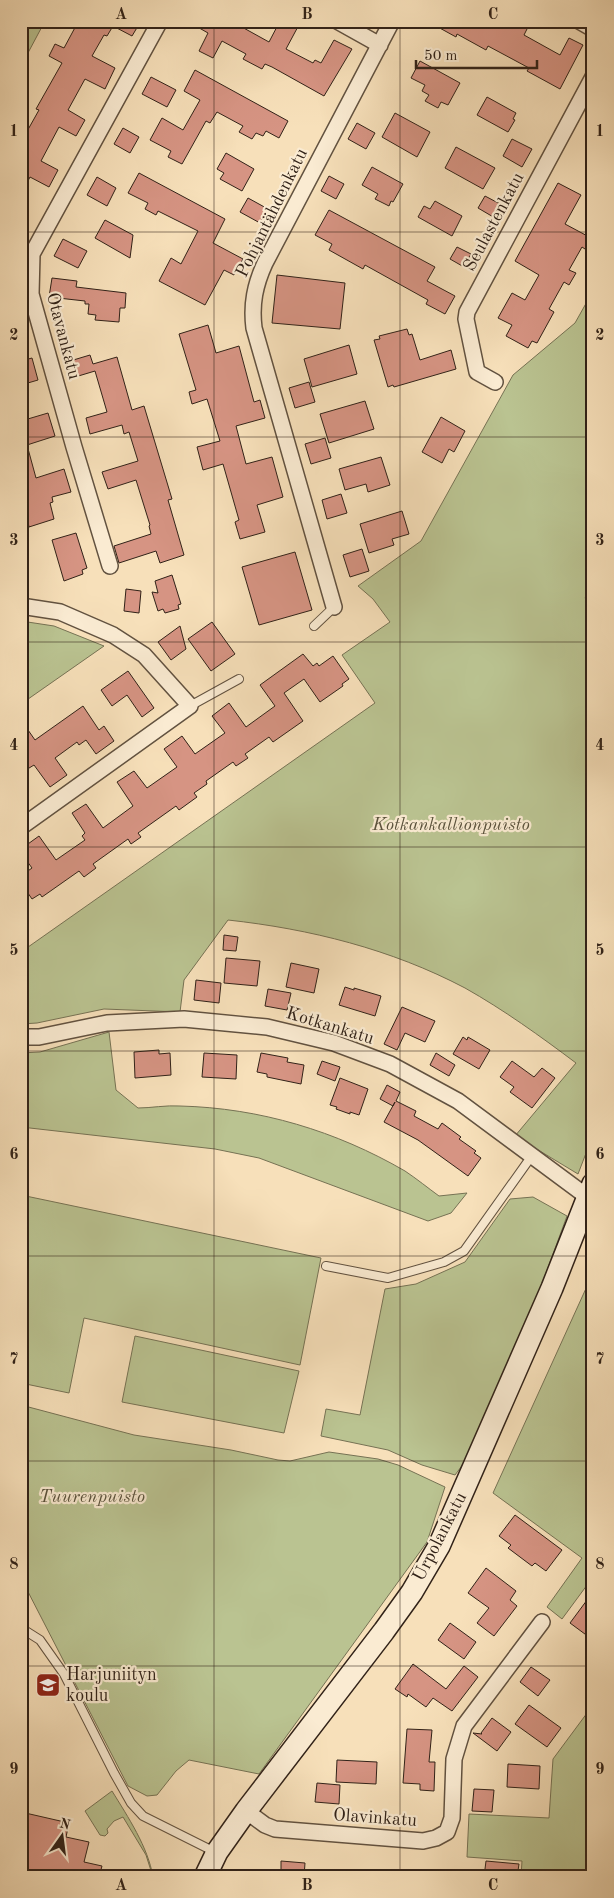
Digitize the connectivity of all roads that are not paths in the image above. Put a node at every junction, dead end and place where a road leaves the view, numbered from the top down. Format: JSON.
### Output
{"nodes":[{"id":1,"x":160,"y":21,"type":"edge"},
{"id":2,"x":337,"y":21,"type":"edge"},
{"id":3,"x":392,"y":21,"type":"edge"},
{"id":4,"x":579,"y":21,"type":"edge"},
{"id":5,"x":593,"y":29,"type":"edge"},
{"id":6,"x":380,"y":45,"type":"junction"},
{"id":7,"x":593,"y":77,"type":"edge"},
{"id":8,"x":495,"y":382,"type":"dead end"},
{"id":9,"x":110,"y":566,"type":"dead end"},
{"id":10,"x":21,"y":606,"type":"edge"},
{"id":11,"x":334,"y":608,"type":"joint"},
{"id":12,"x":314,"y":626,"type":"dead end"},
{"id":13,"x":239,"y":679,"type":"dead end"},
{"id":14,"x":190,"y":706,"type":"junction"},
{"id":15,"x":21,"y":828,"type":"edge"},
{"id":16,"x":21,"y":1037,"type":"edge"},
{"id":17,"x":532,"y":1157,"type":"junction"},
{"id":18,"x":591,"y":1194,"type":"edge"},
{"id":19,"x":326,"y":1266,"type":"dead end"},
{"id":20,"x":542,"y":1622,"type":"dead end"},
{"id":21,"x":21,"y":1628,"type":"edge"},
{"id":22,"x":246,"y":1811,"type":"junction"},
{"id":23,"x":217,"y":1852,"type":"junction"},
{"id":24,"x":205,"y":1877,"type":"edge"}],
"edges":[{"from":1,"to":9,"type":"street","name":"Otavankatu"},
{"from":2,"to":6,"type":"street"},
{"from":3,"to":6,"type":"street","name":"Pohjantähdenkatu"},
{"from":4,"to":5,"type":"street"},
{"from":6,"to":11,"type":"street","name":"Pohjantähdenkatu"},
{"from":7,"to":8,"type":"street","name":"Seulastenkatu"},
{"from":10,"to":14,"type":"street"},
{"from":11,"to":12,"type":"lane"},
{"from":13,"to":14,"type":"lane"},
{"from":14,"to":15,"type":"street"},
{"from":16,"to":17,"type":"street","name":"Kotkankatu"},
{"from":17,"to":18,"type":"street","name":"Kotkankatu"},
{"from":17,"to":19,"type":"lane"},
{"from":18,"to":22,"type":"main road","name":"Urpolankatu"},
{"from":20,"to":22,"type":"street","name":"Olavinkatu"},
{"from":21,"to":23,"type":"lane"},
{"from":22,"to":23,"type":"main road","name":"Urpolankatu"},
{"from":23,"to":24,"type":"main road","name":"Urpolankatu"}]}
